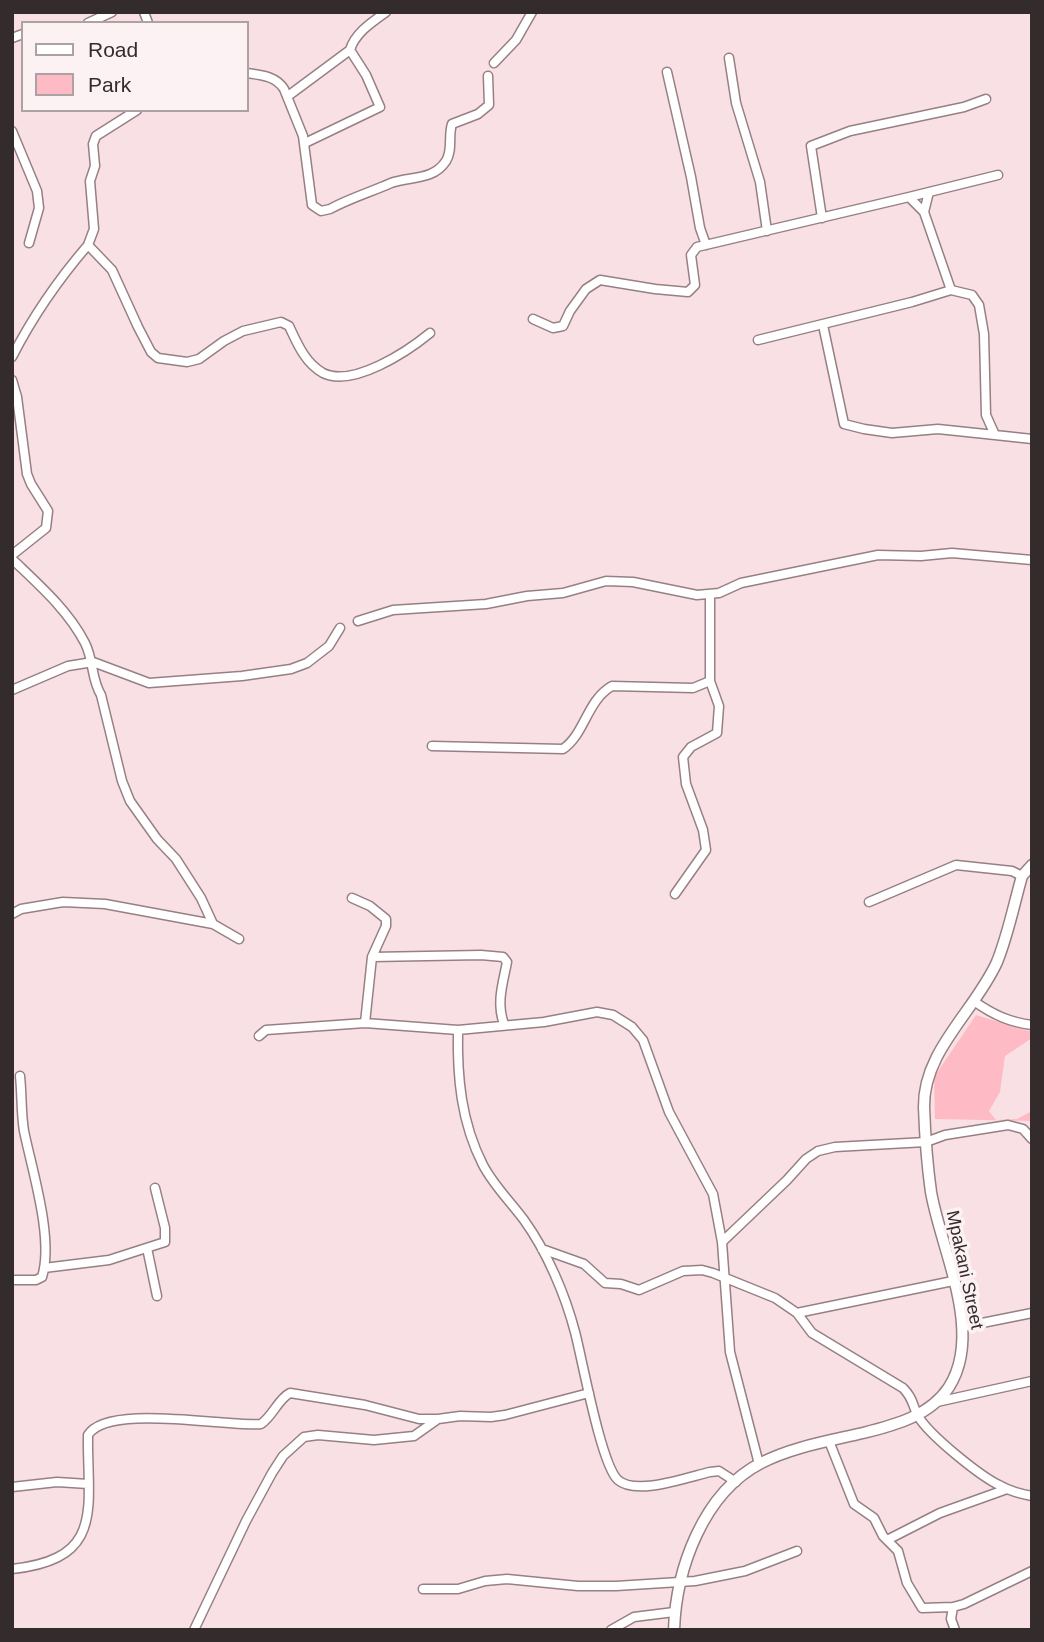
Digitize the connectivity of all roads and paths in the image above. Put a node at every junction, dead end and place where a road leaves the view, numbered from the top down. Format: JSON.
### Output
{"nodes":[{"id":1,"x":112,"y":12,"type":"edge"},
{"id":2,"x":386,"y":12,"type":"edge"},
{"id":3,"x":532,"y":12,"type":"edge"},
{"id":4,"x":92,"y":21,"type":"edge"},
{"id":5,"x":349,"y":50,"type":"junction"},
{"id":6,"x":729,"y":58,"type":"dead end"},
{"id":7,"x":494,"y":63,"type":"dead end"},
{"id":8,"x":667,"y":72,"type":"dead end"},
{"id":9,"x":248,"y":73,"type":"edge"},
{"id":10,"x":488,"y":76,"type":"dead end"},
{"id":11,"x":288,"y":96,"type":"junction"},
{"id":12,"x":986,"y":99,"type":"dead end"},
{"id":13,"x":134,"y":112,"type":"edge"},
{"id":14,"x":12,"y":131,"type":"edge"},
{"id":15,"x":304,"y":143,"type":"junction"},
{"id":16,"x":998,"y":175,"type":"dead end"},
{"id":17,"x":929,"y":192,"type":"junction"},
{"id":18,"x":909,"y":197,"type":"junction"},
{"id":19,"x":924,"y":212,"type":"junction"},
{"id":20,"x":822,"y":218,"type":"junction"},
{"id":21,"x":766,"y":231,"type":"junction"},
{"id":22,"x":30,"y":243,"type":"dead end"},
{"id":23,"x":88,"y":245,"type":"junction"},
{"id":24,"x":706,"y":245,"type":"junction"},
{"id":25,"x":951,"y":290,"type":"junction"},
{"id":26,"x":533,"y":319,"type":"dead end"},
{"id":27,"x":822,"y":325,"type":"junction"},
{"id":28,"x":430,"y":333,"type":"dead end"},
{"id":29,"x":758,"y":340,"type":"dead end"},
{"id":30,"x":12,"y":356,"type":"edge"},
{"id":31,"x":12,"y":380,"type":"edge"},
{"id":32,"x":14,"y":398,"type":"edge"},
{"id":33,"x":995,"y":435,"type":"junction"},
{"id":34,"x":1032,"y":439,"type":"edge"},
{"id":35,"x":12,"y":557,"type":"edge"},
{"id":36,"x":1032,"y":560,"type":"edge"},
{"id":37,"x":710,"y":594,"type":"junction"},
{"id":38,"x":358,"y":621,"type":"dead end"},
{"id":39,"x":340,"y":628,"type":"dead end"},
{"id":40,"x":93,"y":662,"type":"junction"},
{"id":41,"x":710,"y":681,"type":"junction"},
{"id":42,"x":12,"y":690,"type":"edge"},
{"id":43,"x":432,"y":746,"type":"dead end"},
{"id":44,"x":1032,"y":865,"type":"edge"},
{"id":45,"x":1022,"y":876,"type":"junction"},
{"id":46,"x":675,"y":894,"type":"dead end"},
{"id":47,"x":352,"y":898,"type":"dead end"},
{"id":48,"x":869,"y":902,"type":"dead end"},
{"id":49,"x":12,"y":914,"type":"edge"},
{"id":50,"x":213,"y":925,"type":"junction"},
{"id":51,"x":239,"y":939,"type":"dead end"},
{"id":52,"x":372,"y":957,"type":"junction"},
{"id":53,"x":975,"y":1002,"type":"junction"},
{"id":54,"x":365,"y":1023,"type":"junction"},
{"id":55,"x":504,"y":1024,"type":"junction"},
{"id":56,"x":1032,"y":1025,"type":"edge"},
{"id":57,"x":458,"y":1030,"type":"junction"},
{"id":58,"x":259,"y":1036,"type":"dead end"},
{"id":59,"x":20,"y":1076,"type":"dead end"},
{"id":60,"x":1032,"y":1139,"type":"edge"},
{"id":61,"x":926,"y":1142,"type":"junction"},
{"id":62,"x":155,"y":1188,"type":"dead end"},
{"id":63,"x":722,"y":1242,"type":"junction"},
{"id":64,"x":147,"y":1248,"type":"junction"},
{"id":65,"x":542,"y":1249,"type":"junction"},
{"id":66,"x":44,"y":1268,"type":"junction"},
{"id":67,"x":725,"y":1279,"type":"junction"},
{"id":68,"x":12,"y":1280,"type":"edge"},
{"id":69,"x":954,"y":1281,"type":"junction"},
{"id":70,"x":157,"y":1296,"type":"dead end"},
{"id":71,"x":797,"y":1313,"type":"junction"},
{"id":72,"x":1032,"y":1313,"type":"edge"},
{"id":73,"x":962,"y":1327,"type":"junction"},
{"id":74,"x":1032,"y":1381,"type":"edge"},
{"id":75,"x":589,"y":1393,"type":"junction"},
{"id":76,"x":937,"y":1402,"type":"junction"},
{"id":77,"x":918,"y":1415,"type":"junction"},
{"id":78,"x":438,"y":1419,"type":"junction"},
{"id":79,"x":829,"y":1441,"type":"junction"},
{"id":80,"x":759,"y":1464,"type":"junction"},
{"id":81,"x":736,"y":1482,"type":"junction"},
{"id":82,"x":88,"y":1484,"type":"junction"},
{"id":83,"x":12,"y":1487,"type":"edge"},
{"id":84,"x":1007,"y":1489,"type":"junction"},
{"id":85,"x":1032,"y":1496,"type":"edge"},
{"id":86,"x":887,"y":1540,"type":"junction"},
{"id":87,"x":797,"y":1551,"type":"dead end"},
{"id":88,"x":12,"y":1569,"type":"edge"},
{"id":89,"x":1032,"y":1572,"type":"edge"},
{"id":90,"x":679,"y":1582,"type":"junction"},
{"id":91,"x":423,"y":1590,"type":"dead end"},
{"id":92,"x":953,"y":1607,"type":"junction"},
{"id":93,"x":674,"y":1612,"type":"junction"},
{"id":94,"x":194,"y":1630,"type":"edge"},
{"id":95,"x":611,"y":1630,"type":"edge"},
{"id":96,"x":674,"y":1630,"type":"edge"},
{"id":97,"x":955,"y":1630,"type":"edge"}],
"edges":[{"from":1,"to":4,"type":"street"},
{"from":2,"to":5,"type":"street"},
{"from":3,"to":7,"type":"street"},
{"from":5,"to":11,"type":"street"},
{"from":5,"to":15,"type":"street"},
{"from":6,"to":21,"type":"street"},
{"from":8,"to":24,"type":"street"},
{"from":9,"to":11,"type":"street"},
{"from":10,"to":15,"type":"street"},
{"from":11,"to":15,"type":"street"},
{"from":12,"to":20,"type":"street"},
{"from":13,"to":23,"type":"street"},
{"from":14,"to":22,"type":"street"},
{"from":16,"to":17,"type":"street"},
{"from":17,"to":18,"type":"street"},
{"from":17,"to":19,"type":"street"},
{"from":18,"to":19,"type":"street"},
{"from":18,"to":20,"type":"street"},
{"from":19,"to":25,"type":"street"},
{"from":20,"to":21,"type":"street"},
{"from":21,"to":24,"type":"street"},
{"from":23,"to":28,"type":"street"},
{"from":23,"to":30,"type":"street"},
{"from":24,"to":26,"type":"street"},
{"from":25,"to":27,"type":"street"},
{"from":25,"to":33,"type":"street"},
{"from":27,"to":29,"type":"street"},
{"from":27,"to":33,"type":"street"},
{"from":31,"to":32,"type":"street"},
{"from":32,"to":35,"type":"street"},
{"from":33,"to":34,"type":"street"},
{"from":35,"to":40,"type":"street"},
{"from":36,"to":37,"type":"street"},
{"from":37,"to":38,"type":"street"},
{"from":37,"to":41,"type":"street"},
{"from":39,"to":40,"type":"street"},
{"from":40,"to":42,"type":"street"},
{"from":40,"to":50,"type":"street"},
{"from":41,"to":43,"type":"street"},
{"from":41,"to":46,"type":"street"},
{"from":44,"to":45,"type":"street","name":"Mpakani Street"},
{"from":45,"to":48,"type":"street"},
{"from":45,"to":53,"type":"street","name":"Mpakani Street"},
{"from":47,"to":52,"type":"street"},
{"from":49,"to":50,"type":"street"},
{"from":50,"to":51,"type":"street"},
{"from":52,"to":54,"type":"street"},
{"from":52,"to":55,"type":"street"},
{"from":53,"to":56,"type":"street"},
{"from":53,"to":61,"type":"street","name":"Mpakani Street"},
{"from":54,"to":57,"type":"street"},
{"from":54,"to":58,"type":"street"},
{"from":55,"to":57,"type":"street"},
{"from":55,"to":63,"type":"street"},
{"from":57,"to":65,"type":"street"},
{"from":59,"to":66,"type":"street"},
{"from":60,"to":61,"type":"street"},
{"from":61,"to":63,"type":"street"},
{"from":61,"to":69,"type":"street","name":"Mpakani Street"},
{"from":62,"to":64,"type":"street"},
{"from":63,"to":67,"type":"street"},
{"from":64,"to":66,"type":"street"},
{"from":64,"to":70,"type":"street"},
{"from":65,"to":67,"type":"street"},
{"from":65,"to":75,"type":"street"},
{"from":66,"to":68,"type":"street"},
{"from":67,"to":71,"type":"street"},
{"from":67,"to":80,"type":"street"},
{"from":69,"to":71,"type":"street"},
{"from":69,"to":73,"type":"street","name":"Mpakani Street"},
{"from":71,"to":77,"type":"street"},
{"from":72,"to":73,"type":"street"},
{"from":73,"to":76,"type":"street","name":"Mpakani Street"},
{"from":74,"to":76,"type":"street"},
{"from":75,"to":78,"type":"street"},
{"from":75,"to":81,"type":"street"},
{"from":76,"to":77,"type":"street","name":"Mpakani Street"},
{"from":77,"to":79,"type":"street","name":"Mpakani Street"},
{"from":77,"to":84,"type":"street"},
{"from":78,"to":82,"type":"street"},
{"from":78,"to":94,"type":"street"},
{"from":79,"to":80,"type":"street","name":"Mpakani Street"},
{"from":79,"to":86,"type":"street"},
{"from":80,"to":81,"type":"street","name":"Mpakani Street"},
{"from":81,"to":90,"type":"street","name":"Mpakani Street"},
{"from":82,"to":83,"type":"street"},
{"from":82,"to":88,"type":"street"},
{"from":84,"to":85,"type":"street"},
{"from":84,"to":86,"type":"street"},
{"from":86,"to":92,"type":"street"},
{"from":87,"to":90,"type":"street"},
{"from":89,"to":92,"type":"street"},
{"from":90,"to":91,"type":"street"},
{"from":90,"to":93,"type":"street","name":"Mpakani Street"},
{"from":92,"to":97,"type":"street"},
{"from":93,"to":95,"type":"street"},
{"from":93,"to":96,"type":"street","name":"Mpakani Street"}]}
